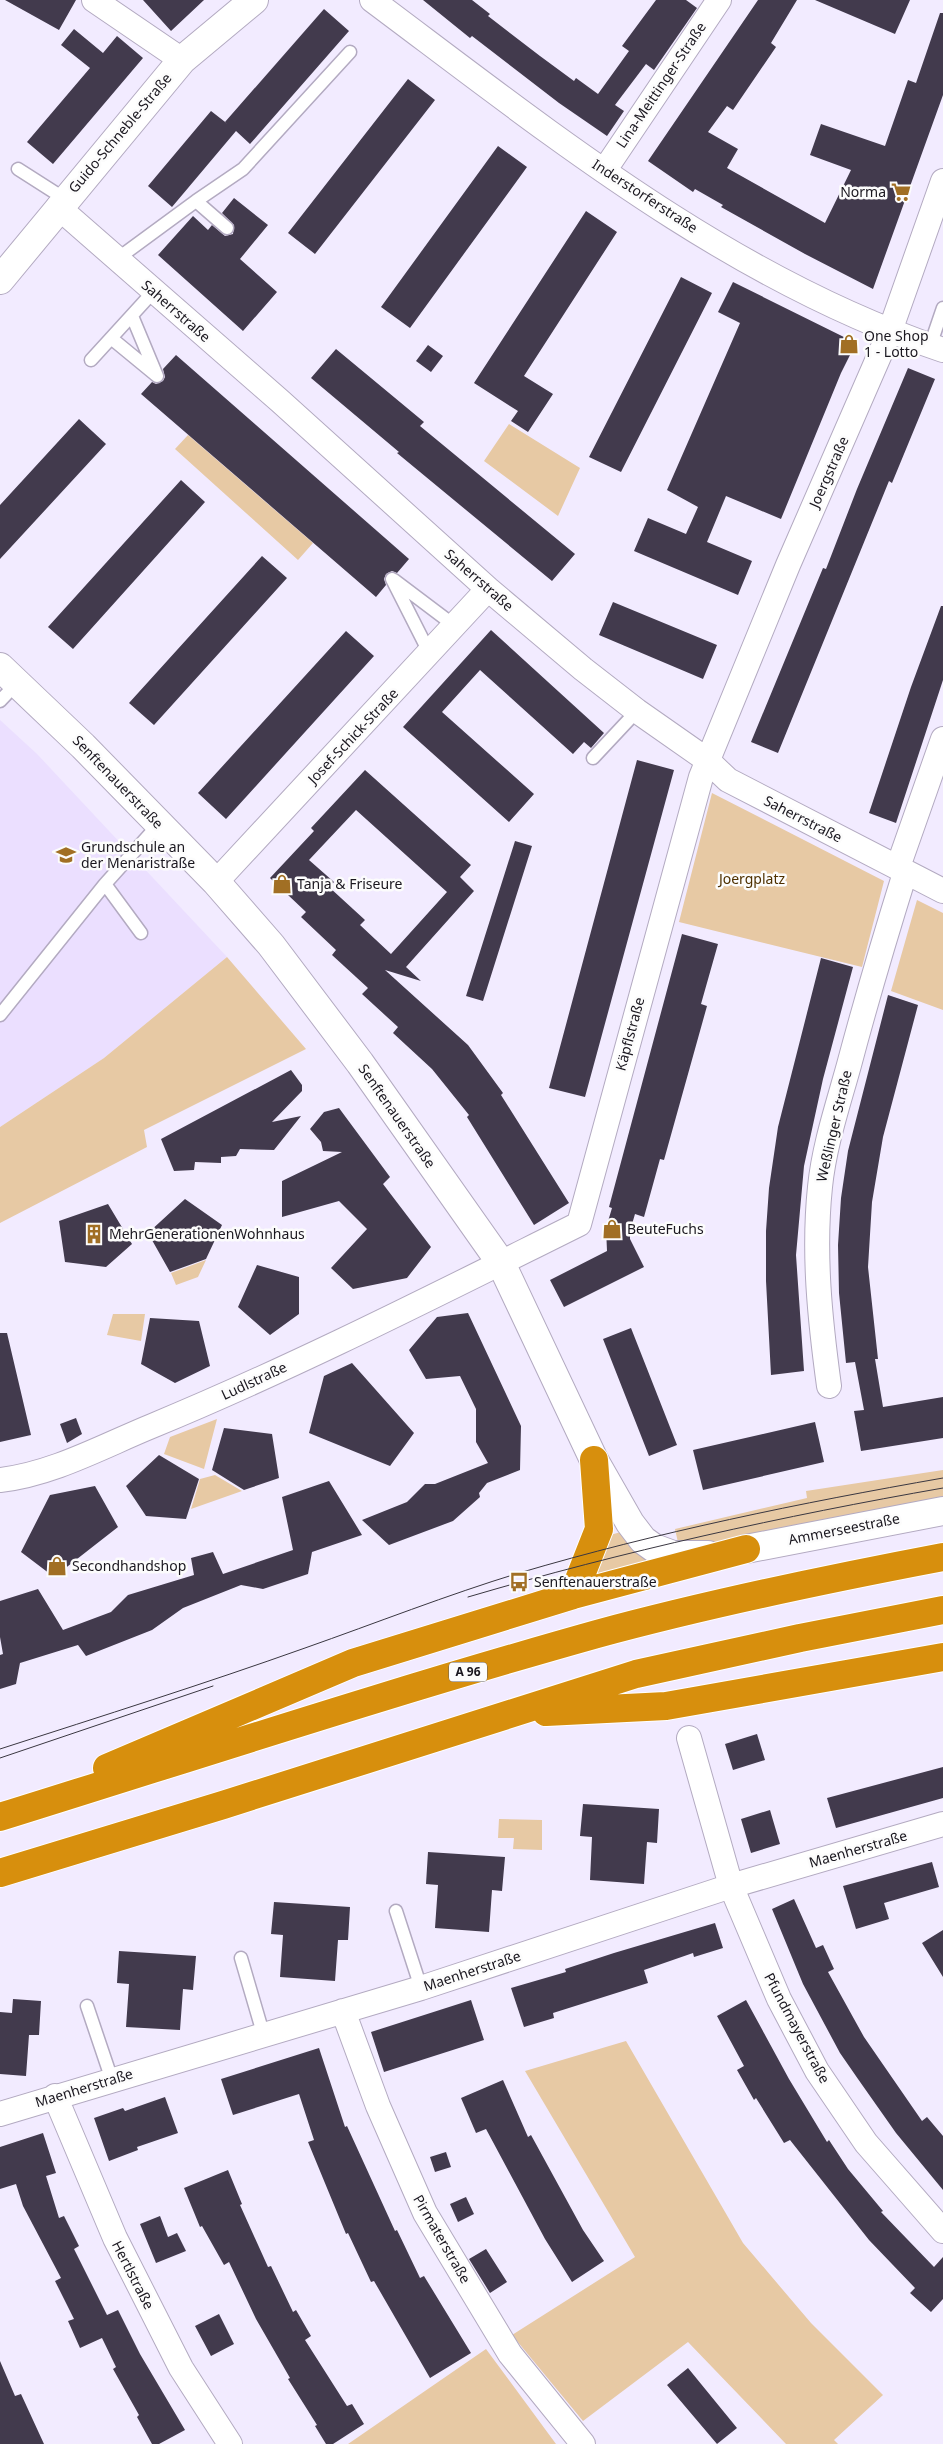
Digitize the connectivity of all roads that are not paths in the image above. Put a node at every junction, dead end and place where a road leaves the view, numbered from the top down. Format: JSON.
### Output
{"nodes":[{"id":1,"x":94,"y":0,"type":"edge"},
{"id":2,"x":254,"y":0,"type":"edge"},
{"id":3,"x":372,"y":0,"type":"edge"},
{"id":4,"x":719,"y":0,"type":"edge"},
{"id":5,"x":350,"y":52,"type":"dead end"},
{"id":6,"x":182,"y":60,"type":"junction"},
{"id":7,"x":604,"y":171,"type":"junction"},
{"id":8,"x":21,"y":174,"type":"dead end"},
{"id":9,"x":943,"y":181,"type":"edge"},
{"id":10,"x":196,"y":201,"type":"junction"},
{"id":11,"x":61,"y":203,"type":"junction"},
{"id":12,"x":938,"y":214,"type":"edge"},
{"id":13,"x":227,"y":228,"type":"dead end"},
{"id":14,"x":117,"y":259,"type":"junction"},
{"id":15,"x":0,"y":280,"type":"edge"},
{"id":16,"x":154,"y":291,"type":"junction"},
{"id":17,"x":943,"y":308,"type":"edge"},
{"id":18,"x":132,"y":316,"type":"junction"},
{"id":19,"x":890,"y":331,"type":"junction"},
{"id":20,"x":111,"y":338,"type":"junction"},
{"id":21,"x":937,"y":348,"type":"edge"},
{"id":22,"x":91,"y":360,"type":"dead end"},
{"id":23,"x":488,"y":589,"type":"junction"},
{"id":24,"x":455,"y":626,"type":"junction"},
{"id":25,"x":430,"y":654,"type":"junction"},
{"id":26,"x":6,"y":684,"type":"edge"},
{"id":27,"x":636,"y":711,"type":"junction"},
{"id":28,"x":943,"y":739,"type":"edge"},
{"id":29,"x":593,"y":758,"type":"dead end"},
{"id":30,"x":707,"y":760,"type":"junction"},
{"id":31,"x":159,"y":824,"type":"junction"},
{"id":32,"x":901,"y":870,"type":"junction"},
{"id":33,"x":216,"y":882,"type":"junction"},
{"id":34,"x":105,"y":884,"type":"junction"},
{"id":35,"x":943,"y":891,"type":"edge"},
{"id":36,"x":141,"y":933,"type":"dead end"},
{"id":37,"x":0,"y":1015,"type":"edge"},
{"id":38,"x":501,"y":1263,"type":"junction"},
{"id":39,"x":829,"y":1386,"type":"dead end"},
{"id":40,"x":594,"y":1460,"type":"junction"},
{"id":41,"x":0,"y":1480,"type":"edge"},
{"id":42,"x":943,"y":1511,"type":"edge"},
{"id":43,"x":746,"y":1549,"type":"junction"},
{"id":44,"x":943,"y":1557,"type":"edge"},
{"id":45,"x":573,"y":1595,"type":"junction"},
{"id":46,"x":943,"y":1610,"type":"edge"},
{"id":47,"x":943,"y":1657,"type":"edge"},
{"id":48,"x":505,"y":1714,"type":"junction"},
{"id":49,"x":689,"y":1738,"type":"dead end"},
{"id":50,"x":0,"y":1816,"type":"edge"},
{"id":51,"x":943,"y":1824,"type":"edge"},
{"id":52,"x":0,"y":1873,"type":"edge"},
{"id":53,"x":731,"y":1886,"type":"junction"},
{"id":54,"x":396,"y":1911,"type":"dead end"},
{"id":55,"x":241,"y":1958,"type":"dead end"},
{"id":56,"x":421,"y":1988,"type":"junction"},
{"id":57,"x":87,"y":2006,"type":"dead end"},
{"id":58,"x":343,"y":2011,"type":"junction"},
{"id":59,"x":263,"y":2034,"type":"junction"},
{"id":60,"x":112,"y":2080,"type":"junction"},
{"id":61,"x":55,"y":2096,"type":"junction"},
{"id":62,"x":0,"y":2114,"type":"edge"},
{"id":63,"x":943,"y":2231,"type":"edge"},
{"id":64,"x":230,"y":2444,"type":"edge"},
{"id":65,"x":583,"y":2444,"type":"edge"}],
"edges":[{"from":1,"to":6,"type":"street"},
{"from":2,"to":6,"type":"street","name":"Guido-Schneble-Straße"},
{"from":3,"to":7,"type":"street","name":"Inderstorferstraße"},
{"from":4,"to":7,"type":"street","name":"Lina-Meittinger-Straße"},
{"from":5,"to":10,"type":"lane"},
{"from":6,"to":11,"type":"street","name":"Guido-Schneble-Straße"},
{"from":7,"to":19,"type":"street","name":"Inderstorferstraße"},
{"from":8,"to":11,"type":"lane"},
{"from":9,"to":12,"type":"street","name":"Joergstraße"},
{"from":10,"to":13,"type":"lane"},
{"from":10,"to":14,"type":"lane"},
{"from":11,"to":14,"type":"street","name":"Saherrstraße"},
{"from":11,"to":15,"type":"street","name":"Guido-Schneble-Straße"},
{"from":12,"to":19,"type":"street","name":"Joergstraße"},
{"from":14,"to":16,"type":"street","name":"Saherrstraße"},
{"from":16,"to":18,"type":"lane"},
{"from":16,"to":23,"type":"street","name":"Saherrstraße"},
{"from":17,"to":21,"type":"lane"},
{"from":18,"to":20,"type":"lane"},
{"from":18,"to":20,"type":"lane"},
{"from":19,"to":21,"type":"street","name":"Inderstorferstraße"},
{"from":19,"to":30,"type":"street","name":"Joergstraße"},
{"from":20,"to":22,"type":"lane"},
{"from":23,"to":24,"type":"street","name":"Josef-Schick-Straße"},
{"from":23,"to":27,"type":"street","name":"Saherrstraße"},
{"from":24,"to":25,"type":"street","name":"Josef-Schick-Straße"},
{"from":24,"to":25,"type":"lane"},
{"from":25,"to":33,"type":"street","name":"Josef-Schick-Straße"},
{"from":26,"to":31,"type":"street","name":"Senftenauerstraße"},
{"from":27,"to":29,"type":"lane"},
{"from":27,"to":30,"type":"street","name":"Saherrstraße"},
{"from":28,"to":32,"type":"street","name":"Weßlinger Straße"},
{"from":30,"to":32,"type":"street","name":"Saherrstraße"},
{"from":30,"to":38,"type":"street","name":"Käpflstraße"},
{"from":31,"to":33,"type":"street","name":"Senftenauerstraße"},
{"from":31,"to":34,"type":"lane"},
{"from":32,"to":35,"type":"street","name":"Saherrstraße"},
{"from":32,"to":39,"type":"street","name":"Weßlinger Straße"},
{"from":33,"to":38,"type":"street","name":"Senftenauerstraße"},
{"from":34,"to":36,"type":"lane"},
{"from":34,"to":37,"type":"lane"},
{"from":38,"to":40,"type":"street","name":"Senftenauerstraße"},
{"from":38,"to":41,"type":"street","name":"Ludlstraße"},
{"from":40,"to":43,"type":"street","name":"Senftenauerstraße"},
{"from":40,"to":45,"type":"highway"},
{"from":42,"to":43,"type":"street","name":"Ammerseestraße"},
{"from":43,"to":45,"type":"highway"},
{"from":44,"to":50,"type":"highway","number":"A 96"},
{"from":45,"to":50,"type":"highway"},
{"from":46,"to":48,"type":"highway"},
{"from":47,"to":48,"type":"highway"},
{"from":48,"to":52,"type":"highway"},
{"from":49,"to":53,"type":"street","name":"Pfundmayerstraße"},
{"from":51,"to":53,"type":"street","name":"Maenherstraße"},
{"from":53,"to":56,"type":"street","name":"Maenherstraße"},
{"from":53,"to":63,"type":"street","name":"Pfundmayerstraße"},
{"from":54,"to":56,"type":"lane"},
{"from":55,"to":59,"type":"lane"},
{"from":56,"to":58,"type":"street","name":"Maenherstraße"},
{"from":57,"to":60,"type":"lane"},
{"from":58,"to":59,"type":"street","name":"Maenherstraße"},
{"from":58,"to":65,"type":"street","name":"Pirmaterstraße"},
{"from":59,"to":60,"type":"street","name":"Maenherstraße"},
{"from":60,"to":61,"type":"street","name":"Maenherstraße"},
{"from":61,"to":62,"type":"street","name":"Maenherstraße"},
{"from":61,"to":64,"type":"street","name":"Hertlstraße"}]}
